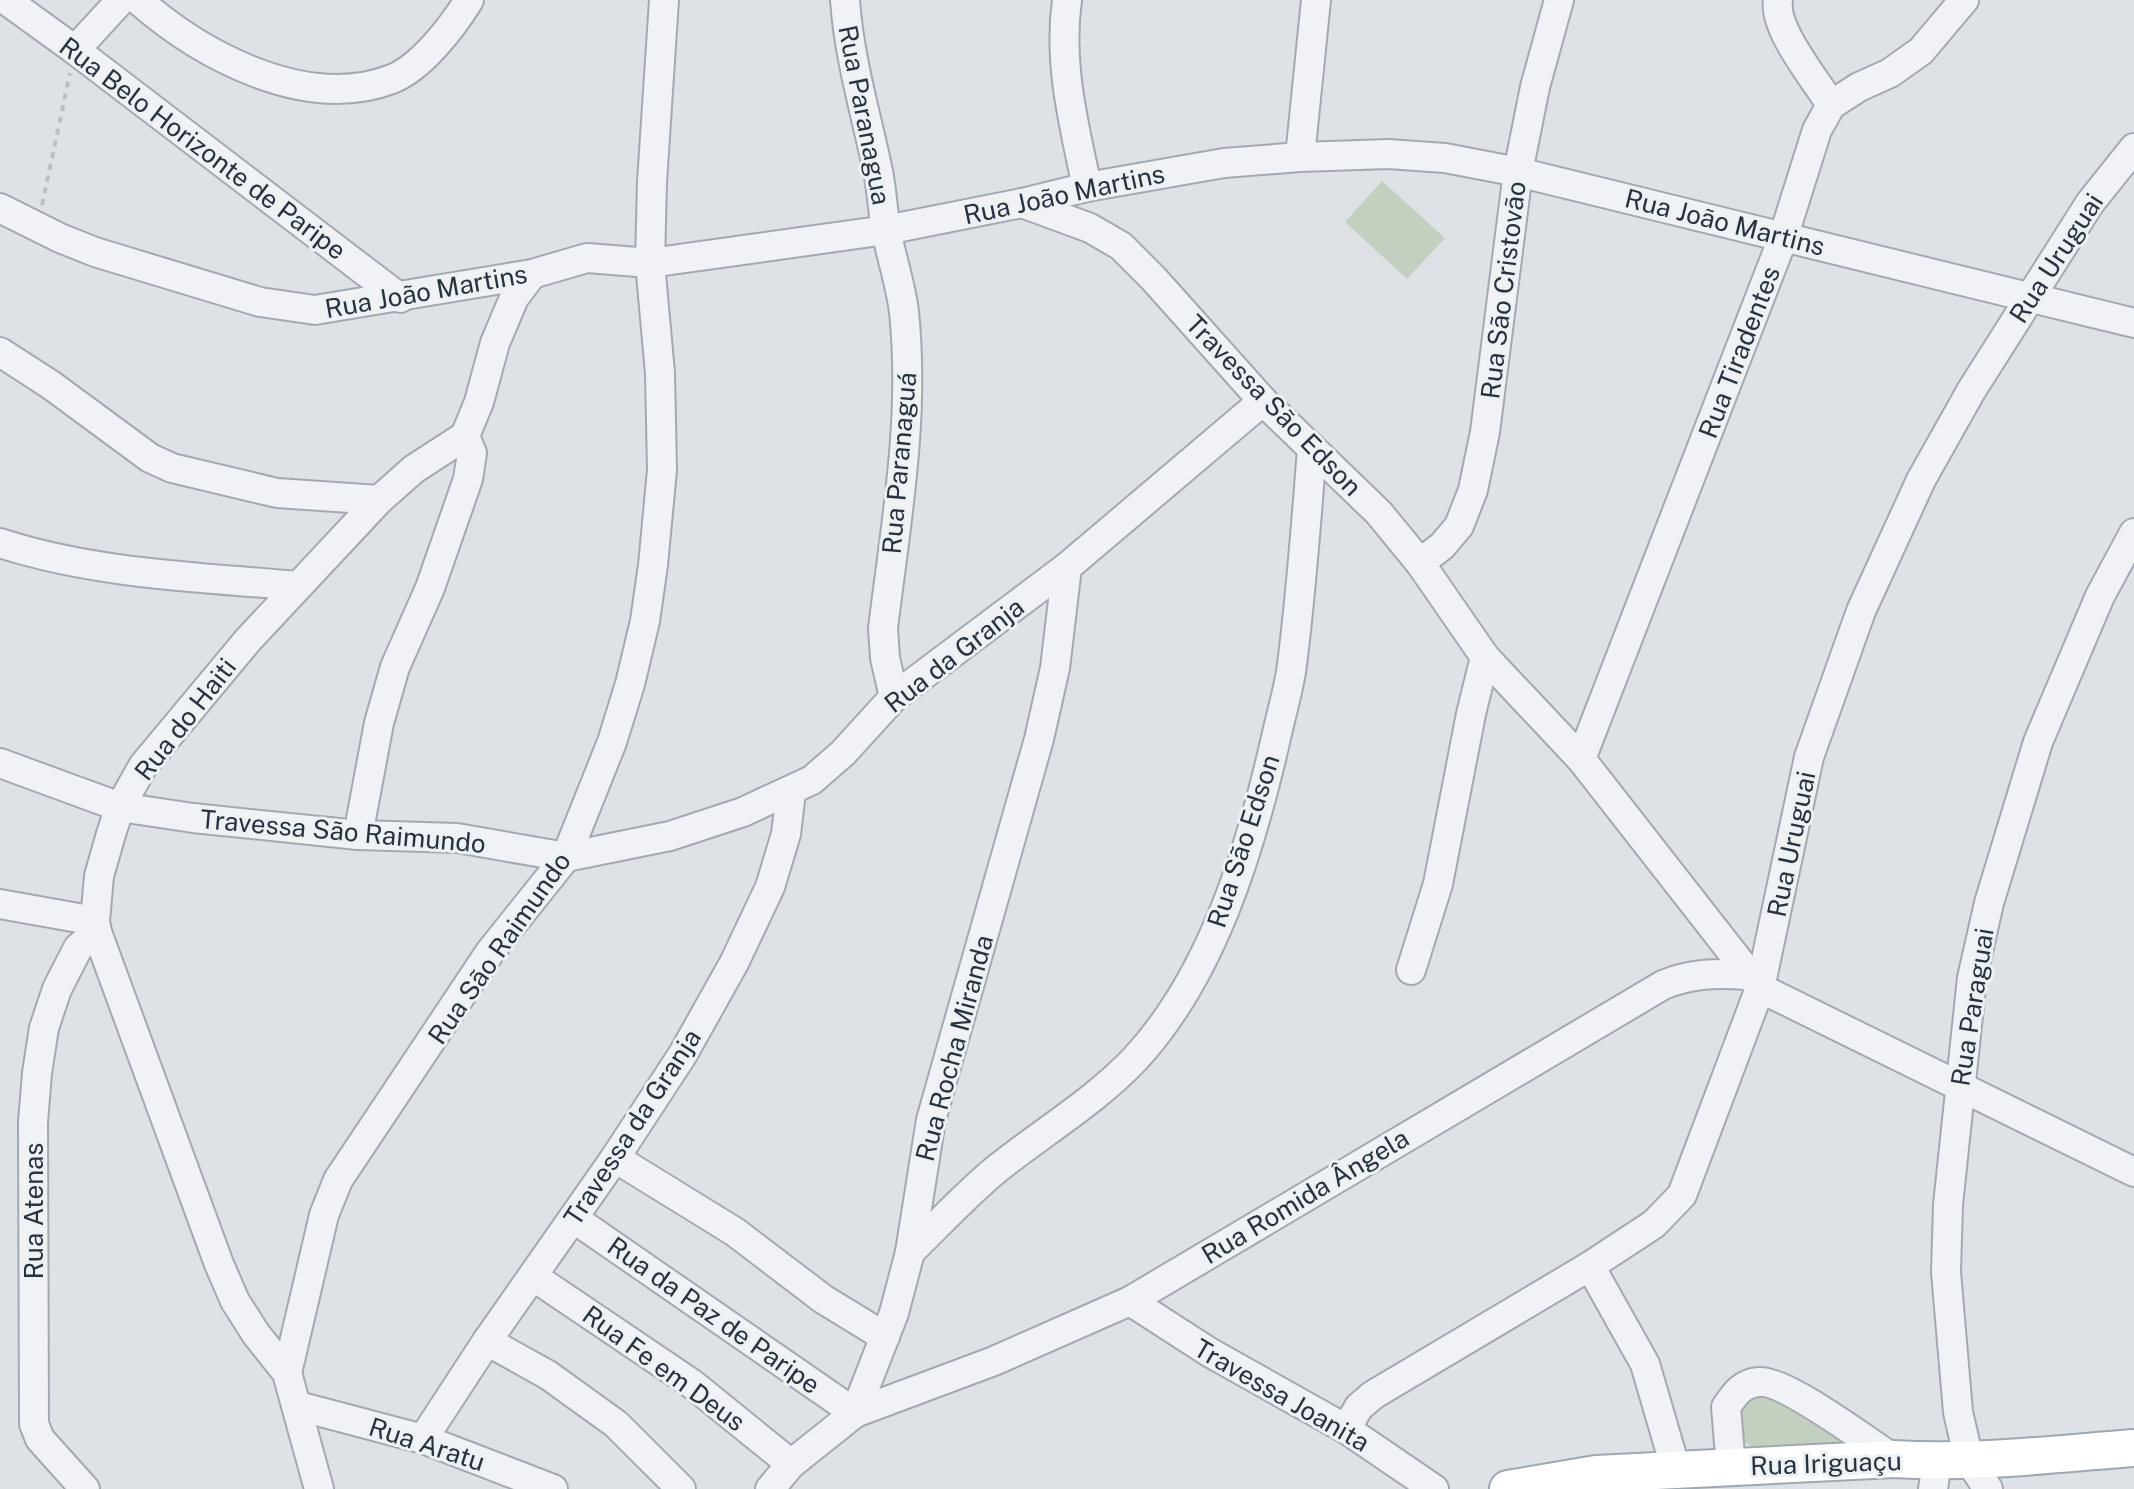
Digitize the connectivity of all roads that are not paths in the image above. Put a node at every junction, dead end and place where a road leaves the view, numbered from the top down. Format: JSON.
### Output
{"nodes":[{"id":1,"x":6,"y":0,"type":"edge"},
{"id":2,"x":121,"y":0,"type":"edge"},
{"id":3,"x":138,"y":0,"type":"edge"},
{"id":4,"x":469,"y":0,"type":"edge"},
{"id":5,"x":664,"y":0,"type":"edge"},
{"id":6,"x":845,"y":0,"type":"edge"},
{"id":7,"x":1067,"y":0,"type":"edge"},
{"id":8,"x":1316,"y":0,"type":"edge"},
{"id":9,"x":1559,"y":0,"type":"edge"},
{"id":10,"x":1778,"y":0,"type":"edge"},
{"id":11,"x":1964,"y":0,"type":"edge"},
{"id":12,"x":75,"y":50,"type":"junction"},
{"id":13,"x":1831,"y":105,"type":"junction"},
{"id":14,"x":2134,"y":148,"type":"edge"},
{"id":15,"x":1300,"y":157,"type":"junction"},
{"id":16,"x":1518,"y":172,"type":"junction"},
{"id":17,"x":1087,"y":187,"type":"junction"},
{"id":18,"x":1022,"y":203,"type":"junction"},
{"id":19,"x":0,"y":208,"type":"edge"},
{"id":20,"x":886,"y":230,"type":"junction"},
{"id":21,"x":1783,"y":238,"type":"junction"},
{"id":22,"x":650,"y":263,"type":"junction"},
{"id":23,"x":532,"y":274,"type":"junction"},
{"id":24,"x":2029,"y":297,"type":"junction"},
{"id":25,"x":400,"y":298,"type":"junction"},
{"id":26,"x":2134,"y":323,"type":"edge"},
{"id":27,"x":0,"y":352,"type":"edge"},
{"id":28,"x":1263,"y":401,"type":"junction"},
{"id":29,"x":465,"y":436,"type":"junction"},
{"id":30,"x":1312,"y":449,"type":"junction"},
{"id":31,"x":379,"y":500,"type":"junction"},
{"id":32,"x":2134,"y":533,"type":"edge"},
{"id":33,"x":0,"y":543,"type":"edge"},
{"id":34,"x":1420,"y":563,"type":"junction"},
{"id":35,"x":1067,"y":567,"type":"junction"},
{"id":36,"x":298,"y":586,"type":"junction"},
{"id":37,"x":1485,"y":657,"type":"junction"},
{"id":38,"x":894,"y":697,"type":"junction"},
{"id":39,"x":1581,"y":759,"type":"junction"},
{"id":40,"x":0,"y":763,"type":"edge"},
{"id":41,"x":791,"y":792,"type":"junction"},
{"id":42,"x":120,"y":807,"type":"junction"},
{"id":43,"x":358,"y":835,"type":"junction"},
{"id":44,"x":566,"y":857,"type":"junction"},
{"id":45,"x":0,"y":904,"type":"edge"},
{"id":46,"x":96,"y":927,"type":"junction"},
{"id":47,"x":1411,"y":970,"type":"dead end"},
{"id":48,"x":1754,"y":982,"type":"junction"},
{"id":49,"x":1960,"y":1086,"type":"junction"},
{"id":50,"x":615,"y":1158,"type":"junction"},
{"id":51,"x":2134,"y":1172,"type":"edge"},
{"id":52,"x":573,"y":1218,"type":"junction"},
{"id":53,"x":910,"y":1252,"type":"junction"},
{"id":54,"x":1590,"y":1266,"type":"junction"},
{"id":55,"x":534,"y":1277,"type":"junction"},
{"id":56,"x":1130,"y":1301,"type":"junction"},
{"id":57,"x":885,"y":1337,"type":"junction"},
{"id":58,"x":487,"y":1341,"type":"junction"},
{"id":59,"x":287,"y":1373,"type":"junction"},
{"id":60,"x":298,"y":1406,"type":"junction"},
{"id":61,"x":855,"y":1413,"type":"junction"},
{"id":62,"x":1346,"y":1429,"type":"junction"},
{"id":63,"x":423,"y":1439,"type":"junction"},
{"id":64,"x":2134,"y":1448,"type":"edge"},
{"id":65,"x":1894,"y":1459,"type":"junction"},
{"id":66,"x":791,"y":1464,"type":"junction"},
{"id":67,"x":1731,"y":1467,"type":"junction"},
{"id":68,"x":1676,"y":1470,"type":"junction"},
{"id":69,"x":1957,"y":1475,"type":"edge"},
{"id":70,"x":1513,"y":1487,"type":"edge"},
{"id":71,"x":85,"y":1489,"type":"edge"},
{"id":72,"x":319,"y":1489,"type":"edge"},
{"id":73,"x":553,"y":1489,"type":"edge"},
{"id":74,"x":681,"y":1489,"type":"edge"},
{"id":75,"x":770,"y":1489,"type":"edge"},
{"id":76,"x":1434,"y":1489,"type":"edge"}],
"edges":[{"from":1,"to":12,"type":"street","name":"Rua Belo Horizonte de Paripe"},
{"from":2,"to":12,"type":"street"},
{"from":3,"to":4,"type":"street"},
{"from":5,"to":22,"type":"street","name":"Rua São Raimundo"},
{"from":6,"to":20,"type":"street","name":"Rua Paranagua"},
{"from":7,"to":17,"type":"street"},
{"from":8,"to":15,"type":"street"},
{"from":9,"to":16,"type":"street","name":"Rua São Cristovão"},
{"from":10,"to":13,"type":"street"},
{"from":11,"to":13,"type":"street"},
{"from":12,"to":25,"type":"street","name":"Rua Belo Horizonte de Paripe"},
{"from":13,"to":21,"type":"street","name":"Rua Tiradentes"},
{"from":14,"to":24,"type":"street","name":"Rua Uruguai"},
{"from":15,"to":16,"type":"street","name":"Rua João Martins"},
{"from":15,"to":17,"type":"street","name":"Rua João Martins"},
{"from":16,"to":21,"type":"street","name":"Rua João Martins"},
{"from":16,"to":34,"type":"street","name":"Rua São Cristovão"},
{"from":17,"to":18,"type":"street","name":"Rua João Martins"},
{"from":18,"to":20,"type":"street","name":"Rua João Martins"},
{"from":18,"to":28,"type":"street","name":"Travessa São Edson"},
{"from":19,"to":25,"type":"street","name":"Rua João Martins"},
{"from":20,"to":22,"type":"street","name":"Rua João Martins"},
{"from":20,"to":38,"type":"street","name":"Rua Paranaguá"},
{"from":21,"to":24,"type":"street","name":"Rua João Martins"},
{"from":21,"to":39,"type":"street","name":"Rua Tiradentes"},
{"from":22,"to":23,"type":"street","name":"Rua João Martins"},
{"from":22,"to":44,"type":"street","name":"Rua São Raimundo"},
{"from":23,"to":25,"type":"street","name":"Rua João Martins"},
{"from":23,"to":29,"type":"street"},
{"from":24,"to":26,"type":"street","name":"Rua João Martins"},
{"from":24,"to":48,"type":"street","name":"Rua Uruguai"},
{"from":27,"to":31,"type":"street"},
{"from":28,"to":30,"type":"street","name":"Travessa São Edson"},
{"from":28,"to":35,"type":"street","name":"Rua da Granja"},
{"from":29,"to":31,"type":"street","name":"Rua do Haiti"},
{"from":29,"to":43,"type":"street"},
{"from":30,"to":34,"type":"street","name":"Travessa São Edson"},
{"from":30,"to":53,"type":"street","name":"Rua São Edson"},
{"from":31,"to":36,"type":"street","name":"Rua do Haiti"},
{"from":32,"to":49,"type":"street","name":"Rua Paraguai"},
{"from":33,"to":36,"type":"street"},
{"from":34,"to":37,"type":"street","name":"Travessa São Edson"},
{"from":35,"to":38,"type":"street","name":"Rua da Granja"},
{"from":35,"to":53,"type":"street","name":"Rua Rocha Miranda"},
{"from":36,"to":42,"type":"street","name":"Rua do Haiti"},
{"from":37,"to":39,"type":"street","name":"Travessa São Edson"},
{"from":37,"to":47,"type":"street"},
{"from":38,"to":41,"type":"street","name":"Rua da Granja"},
{"from":39,"to":48,"type":"street","name":"Travessa São Edson"},
{"from":40,"to":42,"type":"street","name":"Travessa São Raimundo"},
{"from":41,"to":44,"type":"street","name":"Rua da Granja"},
{"from":41,"to":50,"type":"street","name":"Travessa da Granja"},
{"from":42,"to":43,"type":"street","name":"Travessa São Raimundo"},
{"from":42,"to":46,"type":"street","name":"Rua do Haiti"},
{"from":43,"to":44,"type":"street","name":"Travessa São Raimundo"},
{"from":44,"to":59,"type":"street","name":"Rua São Raimundo"},
{"from":45,"to":46,"type":"street"},
{"from":46,"to":59,"type":"street","name":"Rua do Haiti"},
{"from":46,"to":71,"type":"street","name":"Rua Atenas"},
{"from":48,"to":49,"type":"street"},
{"from":48,"to":54,"type":"street","name":"Rua Uruguai"},
{"from":48,"to":56,"type":"street","name":"Rua Romida Ângela"},
{"from":49,"to":51,"type":"street"},
{"from":49,"to":69,"type":"street","name":"Rua Paraguai"},
{"from":50,"to":52,"type":"street","name":"Travessa da Granja"},
{"from":50,"to":57,"type":"street"},
{"from":52,"to":55,"type":"street","name":"Travessa da Granja"},
{"from":52,"to":61,"type":"street","name":"Rua da Paz de Paripe"},
{"from":53,"to":57,"type":"street","name":"Rua Rocha Miranda"},
{"from":54,"to":62,"type":"street","name":"Rua Uruguai"},
{"from":54,"to":68,"type":"street"},
{"from":55,"to":58,"type":"street","name":"Travessa da Granja"},
{"from":55,"to":66,"type":"street","name":"Rua Fe em Deus"},
{"from":56,"to":61,"type":"street","name":"Rua Romida Ângela"},
{"from":56,"to":62,"type":"street","name":"Travessa Joanita"},
{"from":57,"to":61,"type":"street","name":"Rua Rocha Miranda"},
{"from":58,"to":63,"type":"street","name":"Travessa da Granja"},
{"from":58,"to":74,"type":"street"},
{"from":59,"to":60,"type":"street"},
{"from":60,"to":63,"type":"street","name":"Rua Aratu"},
{"from":60,"to":72,"type":"street"},
{"from":61,"to":66,"type":"street","name":"Rua Rocha Miranda"},
{"from":62,"to":76,"type":"street","name":"Travessa Joanita"},
{"from":63,"to":73,"type":"street","name":"Rua Aratu"},
{"from":64,"to":69,"type":"main road","name":"Rua Iriguaçu"},
{"from":65,"to":67,"type":"main road","name":"Rua Iriguaçu"},
{"from":65,"to":67,"type":"street"},
{"from":65,"to":69,"type":"main road","name":"Rua Iriguaçu"},
{"from":66,"to":75,"type":"street","name":"Rua Rocha Miranda"},
{"from":67,"to":68,"type":"main road","name":"Rua Iriguaçu"},
{"from":68,"to":70,"type":"main road","name":"Rua Iriguaçu"}]}
